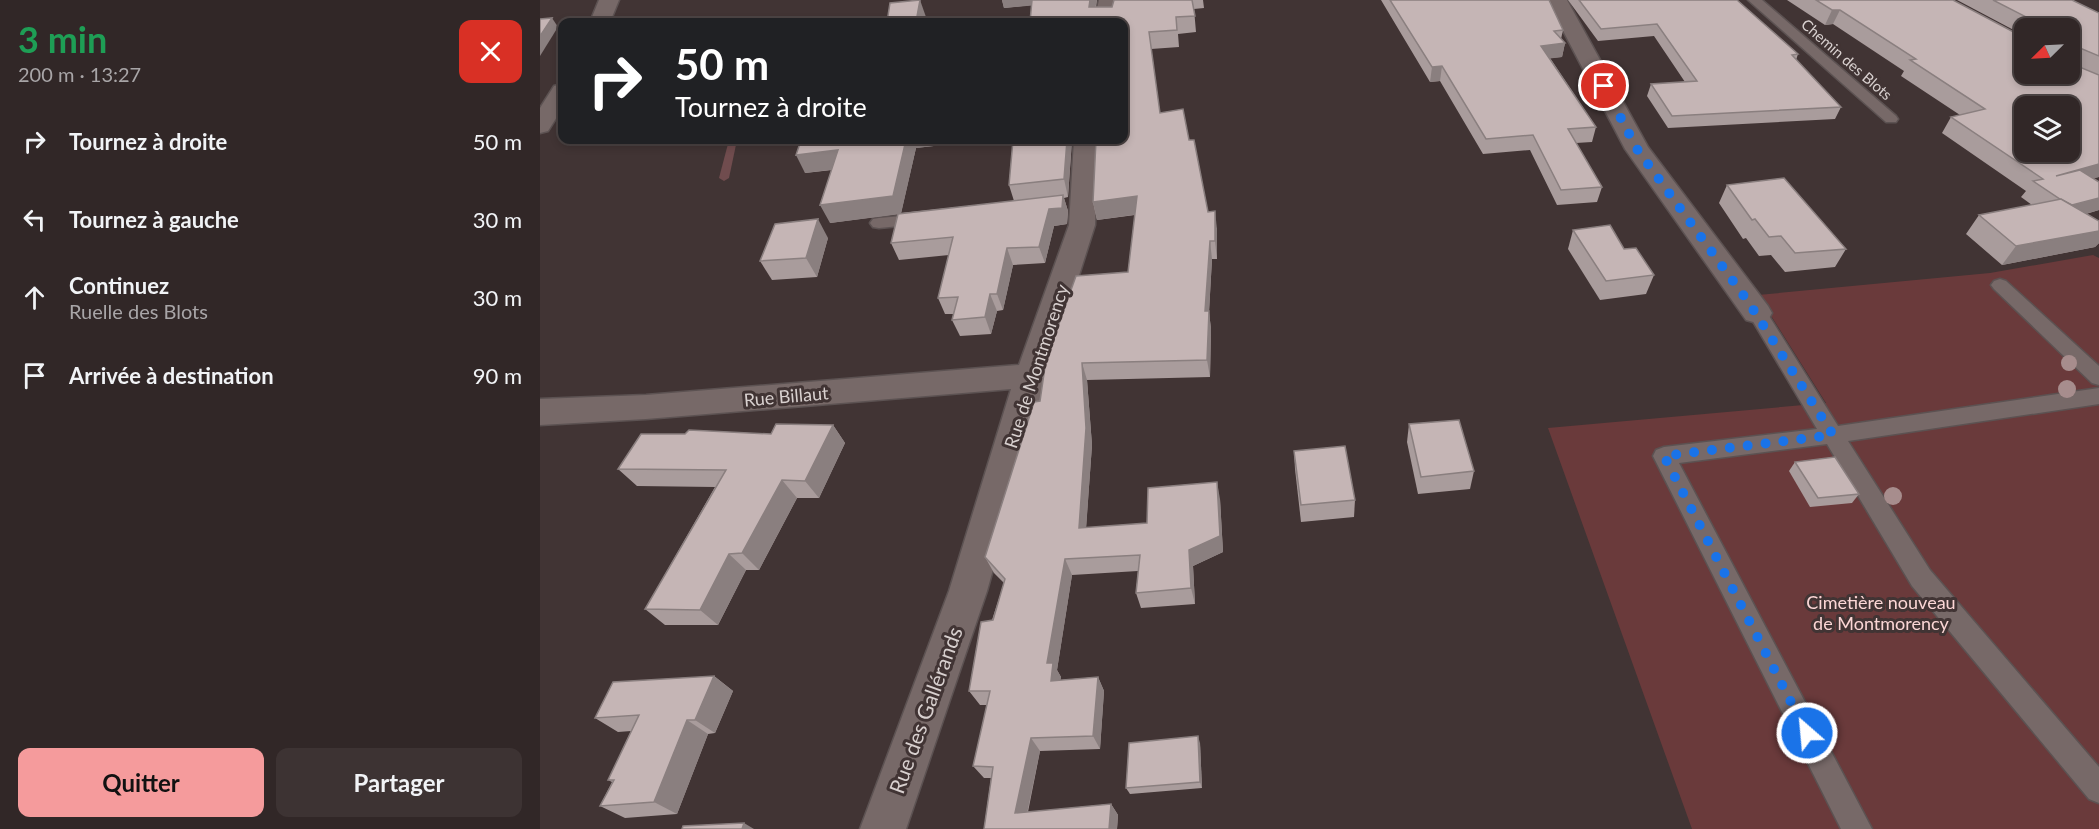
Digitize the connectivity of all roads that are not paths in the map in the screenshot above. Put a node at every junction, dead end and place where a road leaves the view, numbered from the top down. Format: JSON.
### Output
{"nodes":[{"id":1,"x":609,"y":0,"type":"edge"},
{"id":2,"x":1109,"y":0,"type":"edge"},
{"id":3,"x":1754,"y":0,"type":"edge"},
{"id":4,"x":1567,"y":1,"type":"edge"},
{"id":5,"x":602,"y":18,"type":"edge"},
{"id":6,"x":1105,"y":18,"type":"edge"},
{"id":7,"x":558,"y":97,"type":"edge"},
{"id":8,"x":1891,"y":119,"type":"dead end"},
{"id":9,"x":540,"y":126,"type":"edge"},
{"id":10,"x":1085,"y":144,"type":"edge"},
{"id":11,"x":947,"y":216,"type":"edge"},
{"id":12,"x":879,"y":223,"type":"dead end"},
{"id":13,"x":2001,"y":285,"type":"dead end"},
{"id":14,"x":1757,"y":313,"type":"joint"},
{"id":15,"x":1031,"y":376,"type":"junction"},
{"id":16,"x":2099,"y":378,"type":"edge"},
{"id":17,"x":2099,"y":396,"type":"edge"},
{"id":18,"x":540,"y":412,"type":"edge"},
{"id":19,"x":1833,"y":435,"type":"junction"},
{"id":20,"x":968,"y":591,"type":"joint"},
{"id":21,"x":2099,"y":789,"type":"edge"},
{"id":22,"x":883,"y":829,"type":"edge"},
{"id":23,"x":1857,"y":829,"type":"edge"}],
"edges":[{"from":1,"to":5,"type":"street"},
{"from":2,"to":6,"type":"street"},
{"from":3,"to":8,"type":"lane","name":"Chemin des Blots"},
{"from":4,"to":14,"type":"street"},
{"from":7,"to":9,"type":"street"},
{"from":10,"to":15,"type":"street","name":"Rue de Montmorency"},
{"from":11,"to":12,"type":"lane"},
{"from":13,"to":16,"type":"lane"},
{"from":14,"to":19,"type":"lane"},
{"from":15,"to":18,"type":"street","name":"Rue Billaut"},
{"from":15,"to":20,"type":"street","name":"Rue de Montmorency"},
{"from":17,"to":19,"type":"lane"},
{"from":19,"to":21,"type":"lane"},
{"from":19,"to":23,"type":"lane"},
{"from":20,"to":22,"type":"street","name":"Rue des Gallérands"}]}
